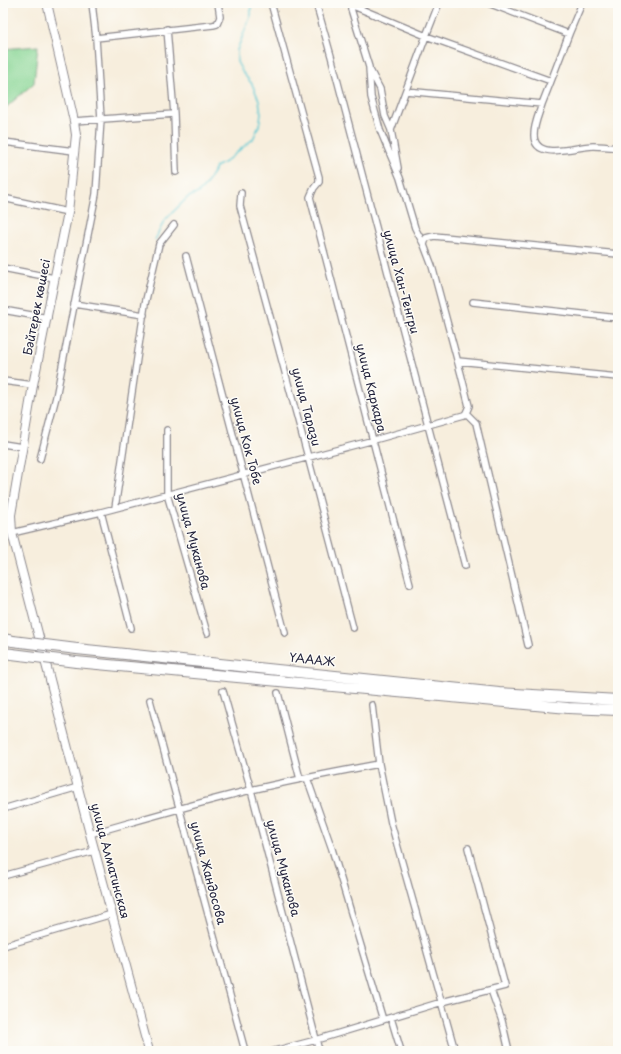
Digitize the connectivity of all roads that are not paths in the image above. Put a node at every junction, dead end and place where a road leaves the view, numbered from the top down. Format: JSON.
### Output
{"nodes":[{"id":1,"x":47,"y":3,"type":"edge"},
{"id":2,"x":92,"y":3,"type":"edge"},
{"id":3,"x":218,"y":3,"type":"edge"},
{"id":4,"x":271,"y":3,"type":"edge"},
{"id":5,"x":316,"y":3,"type":"edge"},
{"id":6,"x":439,"y":3,"type":"edge"},
{"id":7,"x":488,"y":3,"type":"edge"},
{"id":8,"x":582,"y":3,"type":"edge"},
{"id":9,"x":351,"y":4,"type":"edge"},
{"id":10,"x":167,"y":29,"type":"junction"},
{"id":11,"x":569,"y":34,"type":"junction"},
{"id":12,"x":426,"y":36,"type":"junction"},
{"id":13,"x":96,"y":38,"type":"junction"},
{"id":14,"x":369,"y":67,"type":"junction"},
{"id":15,"x":551,"y":81,"type":"junction"},
{"id":16,"x":406,"y":91,"type":"junction"},
{"id":17,"x":542,"y":104,"type":"junction"},
{"id":18,"x":174,"y":114,"type":"junction"},
{"id":19,"x":101,"y":119,"type":"junction"},
{"id":20,"x":74,"y":121,"type":"junction"},
{"id":21,"x":391,"y":130,"type":"junction"},
{"id":22,"x":4,"y":142,"type":"dead end"},
{"id":23,"x":618,"y":148,"type":"edge"},
{"id":24,"x":74,"y":152,"type":"junction"},
{"id":25,"x":176,"y":172,"type":"dead end"},
{"id":26,"x":400,"y":178,"type":"junction"},
{"id":27,"x":241,"y":193,"type":"dead end"},
{"id":28,"x":3,"y":198,"type":"edge"},
{"id":29,"x":68,"y":212,"type":"junction"},
{"id":30,"x":174,"y":225,"type":"dead end"},
{"id":31,"x":424,"y":245,"type":"junction"},
{"id":32,"x":618,"y":248,"type":"edge"},
{"id":33,"x":616,"y":254,"type":"edge"},
{"id":34,"x":186,"y":256,"type":"dead end"},
{"id":35,"x":3,"y":268,"type":"edge"},
{"id":36,"x":54,"y":278,"type":"junction"},
{"id":37,"x":473,"y":302,"type":"dead end"},
{"id":38,"x":74,"y":304,"type":"junction"},
{"id":39,"x":3,"y":310,"type":"edge"},
{"id":40,"x":144,"y":315,"type":"junction"},
{"id":41,"x":48,"y":318,"type":"junction"},
{"id":42,"x":618,"y":318,"type":"edge"},
{"id":43,"x":458,"y":361,"type":"junction"},
{"id":44,"x":618,"y":377,"type":"edge"},
{"id":45,"x":3,"y":381,"type":"edge"},
{"id":46,"x":33,"y":385,"type":"junction"},
{"id":47,"x":466,"y":413,"type":"junction"},
{"id":48,"x":427,"y":425,"type":"junction"},
{"id":49,"x":167,"y":430,"type":"dead end"},
{"id":50,"x":374,"y":440,"type":"junction"},
{"id":51,"x":3,"y":444,"type":"edge"},
{"id":52,"x":22,"y":447,"type":"junction"},
{"id":53,"x":308,"y":457,"type":"junction"},
{"id":54,"x":40,"y":459,"type":"dead end"},
{"id":55,"x":244,"y":474,"type":"junction"},
{"id":56,"x":167,"y":494,"type":"junction"},
{"id":57,"x":115,"y":508,"type":"junction"},
{"id":58,"x":101,"y":512,"type":"junction"},
{"id":59,"x":7,"y":514,"type":"edge"},
{"id":60,"x":3,"y":529,"type":"edge"},
{"id":61,"x":12,"y":530,"type":"junction"},
{"id":62,"x":465,"y":566,"type":"dead end"},
{"id":63,"x":410,"y":584,"type":"dead end"},
{"id":64,"x":131,"y":628,"type":"dead end"},
{"id":65,"x":352,"y":628,"type":"dead end"},
{"id":66,"x":285,"y":632,"type":"dead end"},
{"id":67,"x":207,"y":634,"type":"dead end"},
{"id":68,"x":8,"y":640,"type":"edge"},
{"id":69,"x":528,"y":645,"type":"dead end"},
{"id":70,"x":7,"y":653,"type":"edge"},
{"id":71,"x":49,"y":678,"type":"joint"},
{"id":72,"x":223,"y":691,"type":"dead end"},
{"id":73,"x":278,"y":693,"type":"dead end"},
{"id":74,"x":150,"y":700,"type":"dead end"},
{"id":75,"x":618,"y":700,"type":"edge"},
{"id":76,"x":372,"y":706,"type":"dead end"},
{"id":77,"x":618,"y":710,"type":"edge"},
{"id":78,"x":379,"y":764,"type":"junction"},
{"id":79,"x":307,"y":778,"type":"junction"},
{"id":80,"x":300,"y":779,"type":"junction"},
{"id":81,"x":78,"y":787,"type":"junction"},
{"id":82,"x":251,"y":790,"type":"junction"},
{"id":83,"x":179,"y":808,"type":"junction"},
{"id":84,"x":3,"y":809,"type":"edge"},
{"id":85,"x":90,"y":834,"type":"junction"},
{"id":86,"x":468,"y":848,"type":"dead end"},
{"id":87,"x":94,"y":851,"type":"junction"},
{"id":88,"x":3,"y":876,"type":"edge"},
{"id":89,"x":112,"y":914,"type":"junction"},
{"id":90,"x":3,"y":946,"type":"edge"},
{"id":91,"x":491,"y":990,"type":"junction"},
{"id":92,"x":442,"y":1002,"type":"junction"},
{"id":93,"x":391,"y":1018,"type":"junction"},
{"id":94,"x":382,"y":1020,"type":"junction"},
{"id":95,"x":316,"y":1040,"type":"junction"},
{"id":96,"x":149,"y":1051,"type":"edge"},
{"id":97,"x":245,"y":1051,"type":"edge"},
{"id":98,"x":274,"y":1051,"type":"edge"},
{"id":99,"x":319,"y":1051,"type":"edge"},
{"id":100,"x":400,"y":1051,"type":"edge"},
{"id":101,"x":455,"y":1051,"type":"edge"},
{"id":102,"x":510,"y":1051,"type":"edge"}],
"edges":[{"from":1,"to":20,"type":"street","name":"Бәйтерек көшесі"},
{"from":2,"to":13,"type":"street"},
{"from":3,"to":10,"type":"street"},
{"from":4,"to":50,"type":"street","name":"улица Каркара"},
{"from":5,"to":48,"type":"street","name":"улица Хан-Тенгри"},
{"from":6,"to":12,"type":"street"},
{"from":7,"to":11,"type":"street"},
{"from":8,"to":11,"type":"street"},
{"from":9,"to":12,"type":"street"},
{"from":9,"to":14,"type":"street"},
{"from":10,"to":13,"type":"street"},
{"from":10,"to":18,"type":"street"},
{"from":11,"to":15,"type":"street"},
{"from":12,"to":15,"type":"street"},
{"from":12,"to":16,"type":"street"},
{"from":13,"to":19,"type":"street"},
{"from":14,"to":21,"type":"street"},
{"from":14,"to":26,"type":"street"},
{"from":15,"to":17,"type":"street"},
{"from":16,"to":17,"type":"street"},
{"from":16,"to":21,"type":"street"},
{"from":17,"to":23,"type":"street"},
{"from":18,"to":19,"type":"street"},
{"from":18,"to":25,"type":"street"},
{"from":19,"to":20,"type":"street"},
{"from":19,"to":38,"type":"street"},
{"from":20,"to":24,"type":"street","name":"Бәйтерек көшесі"},
{"from":21,"to":26,"type":"street"},
{"from":22,"to":24,"type":"street"},
{"from":24,"to":29,"type":"street","name":"Бәйтерек көшесі"},
{"from":26,"to":31,"type":"street"},
{"from":27,"to":53,"type":"street","name":"улица Тарази"},
{"from":28,"to":29,"type":"street"},
{"from":29,"to":36,"type":"street","name":"Бәйтерек көшесі"},
{"from":30,"to":40,"type":"street"},
{"from":31,"to":33,"type":"street"},
{"from":31,"to":43,"type":"street"},
{"from":32,"to":33,"type":"street"},
{"from":34,"to":55,"type":"street","name":"улица Кок Тобе"},
{"from":35,"to":36,"type":"street"},
{"from":36,"to":41,"type":"street","name":"Бәйтерек көшесі"},
{"from":37,"to":42,"type":"street"},
{"from":38,"to":40,"type":"street"},
{"from":38,"to":54,"type":"street"},
{"from":39,"to":41,"type":"street"},
{"from":40,"to":57,"type":"street"},
{"from":41,"to":46,"type":"street","name":"Бәйтерек көшесі"},
{"from":43,"to":44,"type":"street"},
{"from":43,"to":47,"type":"street"},
{"from":45,"to":46,"type":"street"},
{"from":46,"to":52,"type":"street","name":"Бәйтерек көшесі"},
{"from":47,"to":48,"type":"street"},
{"from":47,"to":69,"type":"street"},
{"from":48,"to":50,"type":"street"},
{"from":48,"to":62,"type":"street","name":"улица Хан-Тенгри"},
{"from":49,"to":56,"type":"street","name":"улица Муканова"},
{"from":50,"to":53,"type":"street"},
{"from":50,"to":63,"type":"street","name":"улица Каркара"},
{"from":51,"to":52,"type":"street"},
{"from":52,"to":59,"type":"street","name":"Бәйтерек көшесі"},
{"from":53,"to":55,"type":"street"},
{"from":53,"to":65,"type":"street","name":"улица Тарази"},
{"from":55,"to":56,"type":"street"},
{"from":55,"to":66,"type":"street","name":"улица Кок Тобе"},
{"from":56,"to":57,"type":"street"},
{"from":56,"to":67,"type":"street","name":"улица Муканова"},
{"from":57,"to":58,"type":"street"},
{"from":58,"to":61,"type":"street"},
{"from":58,"to":64,"type":"street"},
{"from":59,"to":61,"type":"street","name":"Бәйтерек көшесі"},
{"from":60,"to":61,"type":"street"},
{"from":61,"to":71,"type":"street","name":"Бәйтерек көшесі"},
{"from":68,"to":75,"type":"highway","name":"ҮАААЖ","bridge":true},
{"from":70,"to":77,"type":"highway","name":"ҮАААЖ","bridge":true},
{"from":71,"to":81,"type":"street","name":"улица Алматинская"},
{"from":72,"to":82,"type":"street","name":"улица Муканова"},
{"from":73,"to":80,"type":"street"},
{"from":74,"to":83,"type":"street","name":"улица Жандосова"},
{"from":76,"to":78,"type":"street"},
{"from":78,"to":79,"type":"street"},
{"from":78,"to":92,"type":"street"},
{"from":79,"to":80,"type":"street"},
{"from":79,"to":94,"type":"street"},
{"from":80,"to":82,"type":"street"},
{"from":81,"to":84,"type":"street"},
{"from":81,"to":85,"type":"street","name":"улица Алматинская"},
{"from":82,"to":83,"type":"street"},
{"from":82,"to":95,"type":"street","name":"улица Муканова"},
{"from":83,"to":85,"type":"street"},
{"from":83,"to":97,"type":"street","name":"улица Жандосова"},
{"from":85,"to":87,"type":"street","name":"улица Алматинская"},
{"from":86,"to":91,"type":"street"},
{"from":87,"to":88,"type":"street"},
{"from":87,"to":89,"type":"street","name":"улица Алматинская"},
{"from":89,"to":90,"type":"street"},
{"from":89,"to":96,"type":"street","name":"улица Алматинская"},
{"from":91,"to":92,"type":"street"},
{"from":91,"to":102,"type":"street"},
{"from":92,"to":93,"type":"street"},
{"from":92,"to":101,"type":"street"},
{"from":93,"to":94,"type":"street"},
{"from":93,"to":100,"type":"street"},
{"from":94,"to":95,"type":"street"},
{"from":95,"to":98,"type":"street"},
{"from":95,"to":99,"type":"street","name":"улица Муканова"}]}
